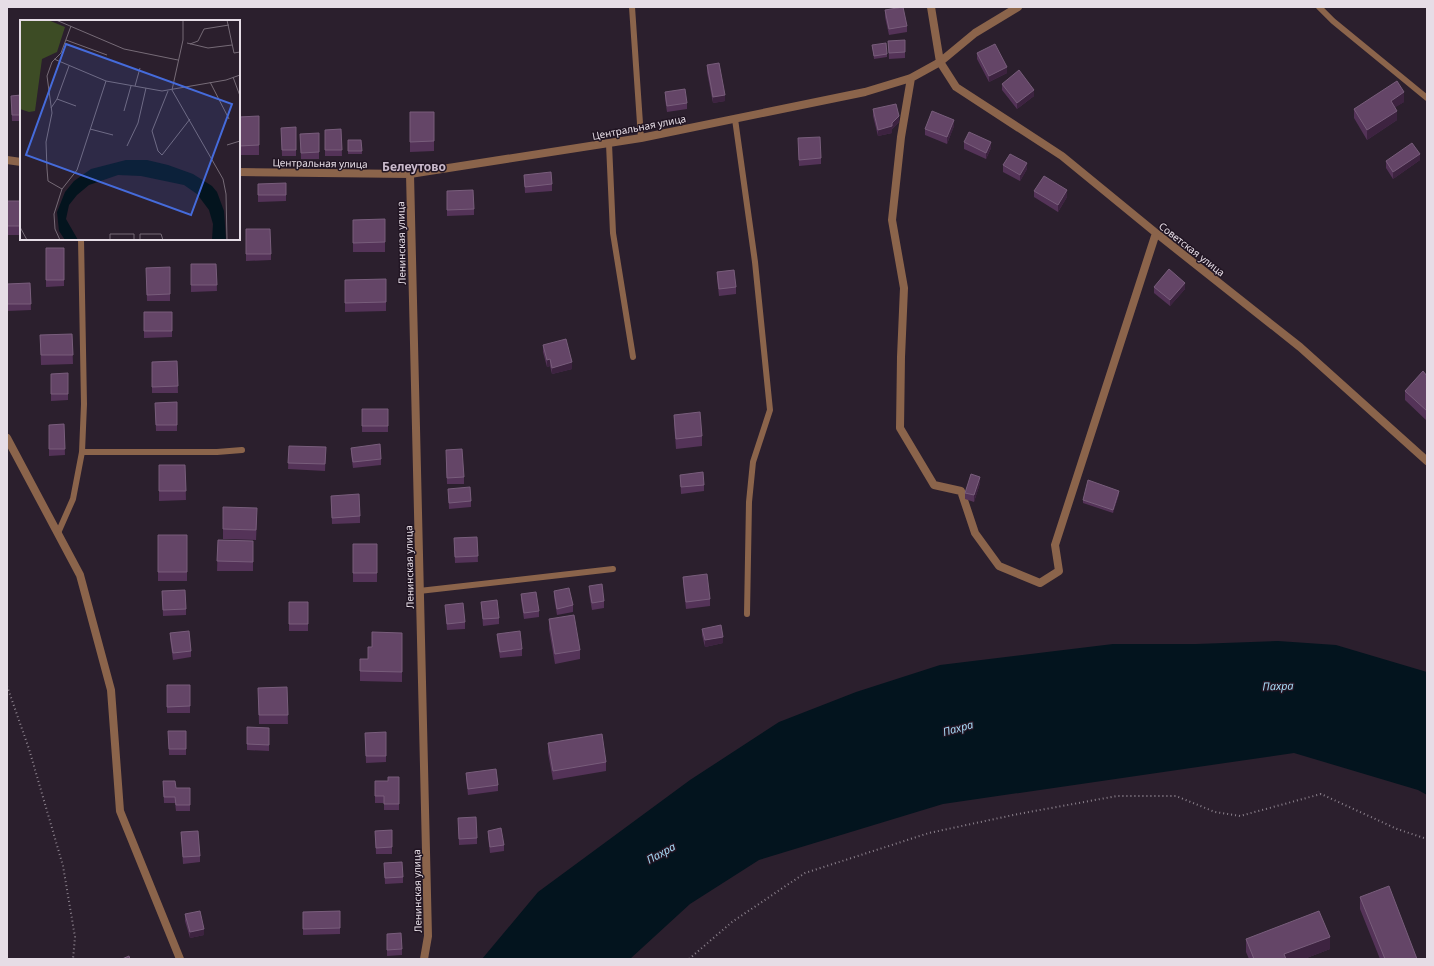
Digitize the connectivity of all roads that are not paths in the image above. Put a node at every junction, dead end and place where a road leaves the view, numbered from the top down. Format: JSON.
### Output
{"nodes":[{"id":1,"x":632,"y":7,"type":"edge"},
{"id":2,"x":931,"y":7,"type":"edge"},
{"id":3,"x":1018,"y":7,"type":"edge"},
{"id":4,"x":1319,"y":7,"type":"edge"},
{"id":5,"x":940,"y":62,"type":"junction"},
{"id":6,"x":911,"y":78,"type":"junction"},
{"id":7,"x":1427,"y":98,"type":"edge"},
{"id":8,"x":735,"y":118,"type":"junction"},
{"id":9,"x":641,"y":138,"type":"junction"},
{"id":10,"x":609,"y":144,"type":"junction"},
{"id":11,"x":7,"y":160,"type":"edge"},
{"id":12,"x":20,"y":162,"type":"edge"},
{"id":13,"x":240,"y":172,"type":"edge"},
{"id":14,"x":410,"y":174,"type":"junction"},
{"id":15,"x":1156,"y":233,"type":"junction"},
{"id":16,"x":81,"y":240,"type":"edge"},
{"id":17,"x":633,"y":357,"type":"dead end"},
{"id":18,"x":7,"y":438,"type":"edge"},
{"id":19,"x":242,"y":450,"type":"dead end"},
{"id":20,"x":82,"y":452,"type":"junction"},
{"id":21,"x":1427,"y":461,"type":"edge"},
{"id":22,"x":58,"y":533,"type":"junction"},
{"id":23,"x":613,"y":569,"type":"dead end"},
{"id":24,"x":419,"y":591,"type":"junction"},
{"id":25,"x":747,"y":614,"type":"dead end"},
{"id":26,"x":180,"y":959,"type":"edge"},
{"id":27,"x":424,"y":959,"type":"edge"}],
"edges":[{"from":1,"to":9,"type":"lane"},
{"from":2,"to":5,"type":"street"},
{"from":3,"to":5,"type":"street","name":"Центральная улица"},
{"from":4,"to":7,"type":"lane"},
{"from":5,"to":6,"type":"street","name":"Центральная улица"},
{"from":5,"to":15,"type":"street","name":"Советская улица"},
{"from":6,"to":8,"type":"street","name":"Центральная улица"},
{"from":6,"to":15,"type":"street"},
{"from":8,"to":9,"type":"street","name":"Центральная улица"},
{"from":8,"to":25,"type":"lane"},
{"from":9,"to":10,"type":"street","name":"Центральная улица"},
{"from":10,"to":14,"type":"street","name":"Центральная улица"},
{"from":10,"to":17,"type":"lane"},
{"from":11,"to":12,"type":"street"},
{"from":13,"to":14,"type":"street","name":"Центральная улица"},
{"from":14,"to":24,"type":"street","name":"Ленинская улица"},
{"from":15,"to":21,"type":"street","name":"Советская улица"},
{"from":16,"to":20,"type":"lane"},
{"from":18,"to":22,"type":"street"},
{"from":19,"to":20,"type":"lane"},
{"from":20,"to":22,"type":"lane"},
{"from":22,"to":26,"type":"street"},
{"from":23,"to":24,"type":"lane"},
{"from":24,"to":27,"type":"street","name":"Ленинская улица"}]}
